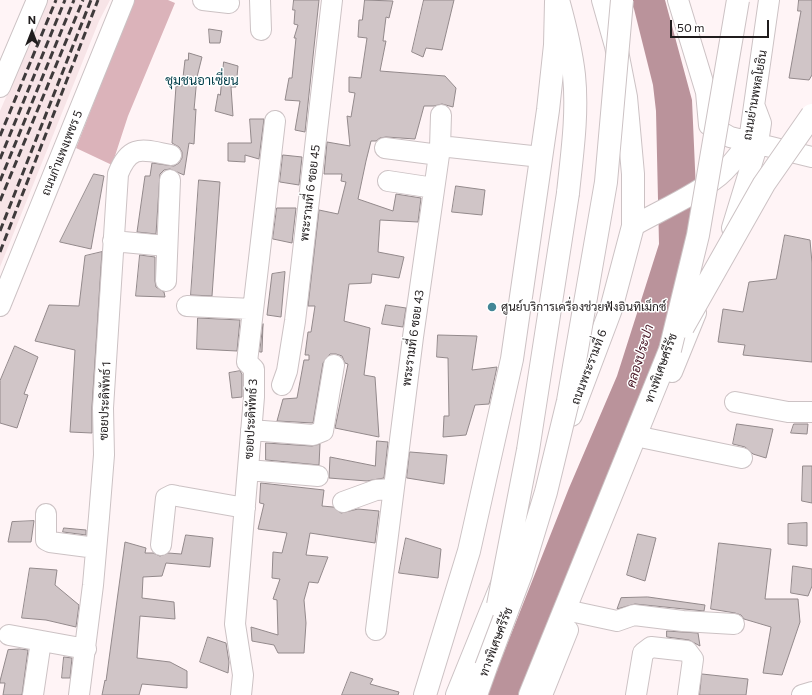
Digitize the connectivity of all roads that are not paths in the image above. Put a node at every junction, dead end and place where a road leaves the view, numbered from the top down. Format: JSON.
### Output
{"nodes":[{"id":1,"x":37,"y":0,"type":"edge"},
{"id":2,"x":124,"y":0,"type":"edge"},
{"id":3,"x":204,"y":0,"type":"edge"},
{"id":4,"x":260,"y":0,"type":"edge"},
{"id":5,"x":332,"y":0,"type":"edge"},
{"id":6,"x":557,"y":0,"type":"edge"},
{"id":7,"x":603,"y":0,"type":"edge"},
{"id":8,"x":622,"y":0,"type":"edge"},
{"id":9,"x":678,"y":0,"type":"edge"},
{"id":10,"x":738,"y":0,"type":"edge"},
{"id":11,"x":770,"y":0,"type":"edge"},
{"id":12,"x":229,"y":3,"type":"dead end"},
{"id":13,"x":261,"y":30,"type":"dead end"},
{"id":14,"x":0,"y":87,"type":"edge"},
{"id":15,"x":442,"y":115,"type":"dead end"},
{"id":16,"x":812,"y":115,"type":"edge"},
{"id":17,"x":275,"y":121,"type":"dead end"},
{"id":18,"x":753,"y":142,"type":"junction"},
{"id":19,"x":385,"y":148,"type":"dead end"},
{"id":20,"x":809,"y":151,"type":"edge"},
{"id":21,"x":439,"y":152,"type":"junction"},
{"id":22,"x":171,"y":154,"type":"dead end"},
{"id":23,"x":541,"y":157,"type":"junction"},
{"id":24,"x":170,"y":180,"type":"dead end"},
{"id":25,"x":388,"y":180,"type":"dead end"},
{"id":26,"x":434,"y":188,"type":"junction"},
{"id":27,"x":642,"y":221,"type":"junction"},
{"id":28,"x":113,"y":241,"type":"junction"},
{"id":29,"x":166,"y":246,"type":"junction"},
{"id":30,"x":166,"y":281,"type":"dead end"},
{"id":31,"x":0,"y":306,"type":"edge"},
{"id":32,"x":187,"y":306,"type":"dead end"},
{"id":33,"x":253,"y":309,"type":"junction"},
{"id":34,"x":670,"y":350,"type":"junction"},
{"id":35,"x":334,"y":365,"type":"dead end"},
{"id":36,"x":282,"y":385,"type":"dead end"},
{"id":37,"x":735,"y":402,"type":"dead end"},
{"id":38,"x":812,"y":412,"type":"edge"},
{"id":39,"x":251,"y":430,"type":"junction"},
{"id":40,"x":645,"y":438,"type":"junction"},
{"id":41,"x":742,"y":458,"type":"dead end"},
{"id":42,"x":248,"y":470,"type":"junction"},
{"id":43,"x":318,"y":476,"type":"dead end"},
{"id":44,"x":393,"y":489,"type":"junction"},
{"id":45,"x":343,"y":502,"type":"dead end"},
{"id":46,"x":245,"y":508,"type":"junction"},
{"id":47,"x":46,"y":514,"type":"dead end"},
{"id":48,"x":161,"y":545,"type":"dead end"},
{"id":49,"x":96,"y":548,"type":"junction"},
{"id":50,"x":575,"y":612,"type":"junction"},
{"id":51,"x":734,"y":624,"type":"dead end"},
{"id":52,"x":376,"y":630,"type":"dead end"},
{"id":53,"x":9,"y":635,"type":"dead end"},
{"id":54,"x":41,"y":641,"type":"junction"},
{"id":55,"x":86,"y":649,"type":"junction"},
{"id":56,"x":486,"y":667,"type":"junction"},
{"id":57,"x":812,"y":692,"type":"edge"},
{"id":58,"x":33,"y":695,"type":"edge"},
{"id":59,"x":79,"y":695,"type":"edge"},
{"id":60,"x":241,"y":695,"type":"edge"},
{"id":61,"x":425,"y":695,"type":"edge"},
{"id":62,"x":457,"y":695,"type":"edge"},
{"id":63,"x":476,"y":695,"type":"edge"},
{"id":64,"x":530,"y":695,"type":"edge"},
{"id":65,"x":542,"y":695,"type":"edge"},
{"id":66,"x":636,"y":695,"type":"edge"},
{"id":67,"x":688,"y":695,"type":"edge"},
{"id":68,"x":802,"y":695,"type":"edge"}],
"edges":[{"from":1,"to":14,"type":"street"},
{"from":2,"to":31,"type":"street","name":"ถนนกำแพงเพชร 5"},
{"from":3,"to":12,"type":"street"},
{"from":4,"to":13,"type":"street"},
{"from":5,"to":36,"type":"street","name":"พระรามที่ 6 ซอย 45"},
{"from":6,"to":23,"type":"main road"},
{"from":6,"to":56,"type":"main road","bridge":true},
{"from":7,"to":27,"type":"main road","name":"ถนนพระรามที่ 6"},
{"from":8,"to":56,"type":"main road","name":"ทางพิเศษศรีรัช","bridge":true},
{"from":9,"to":18,"type":"street"},
{"from":10,"to":34,"type":"main road","name":"ทางพิเศษศรีรัช","bridge":true},
{"from":11,"to":18,"type":"street","name":"ถนนย่านพหลโยธิน"},
{"from":15,"to":21,"type":"street","name":"พระรามที่ 6 ซอย 43"},
{"from":16,"to":34,"type":"main road","bridge":true},
{"from":17,"to":33,"type":"street","name":"ซอยประดิพัทธ์ 3"},
{"from":18,"to":20,"type":"street"},
{"from":18,"to":27,"type":"street","name":"ถนนย่านพหลโยธิน"},
{"from":18,"to":40,"type":"street"},
{"from":19,"to":21,"type":"street"},
{"from":21,"to":23,"type":"street"},
{"from":21,"to":26,"type":"street","name":"พระรามที่ 6 ซอย 43"},
{"from":22,"to":28,"type":"street","name":"ซอยประดิพัทธ์ 1"},
{"from":23,"to":61,"type":"main road"},
{"from":24,"to":29,"type":"street"},
{"from":25,"to":26,"type":"street"},
{"from":26,"to":44,"type":"street","name":"พระรามที่ 6 ซอย 43"},
{"from":27,"to":62,"type":"main road","name":"ถนนพระรามที่ 6"},
{"from":28,"to":29,"type":"street"},
{"from":28,"to":49,"type":"street","name":"ซอยประดิพัทธ์ 1"},
{"from":29,"to":30,"type":"street"},
{"from":32,"to":33,"type":"street"},
{"from":33,"to":39,"type":"street","name":"ซอยประดิพัทธ์ 3"},
{"from":34,"to":64,"type":"main road","name":"ทางพิเศษศรีรัช"},
{"from":35,"to":39,"type":"street"},
{"from":37,"to":38,"type":"street"},
{"from":39,"to":42,"type":"street","name":"ซอยประดิพัทธ์ 3"},
{"from":40,"to":41,"type":"street"},
{"from":40,"to":50,"type":"street"},
{"from":42,"to":43,"type":"street"},
{"from":42,"to":46,"type":"street","name":"ซอยประดิพัทธ์ 3"},
{"from":44,"to":45,"type":"street"},
{"from":44,"to":52,"type":"street","name":"พระรามที่ 6 ซอย 43"},
{"from":46,"to":48,"type":"street"},
{"from":46,"to":60,"type":"street","name":"ซอยประดิพัทธ์ 3"},
{"from":47,"to":49,"type":"street"},
{"from":49,"to":55,"type":"street","name":"ซอยประดิพัทธ์ 1"},
{"from":50,"to":51,"type":"street"},
{"from":50,"to":65,"type":"street"},
{"from":53,"to":54,"type":"street"},
{"from":54,"to":55,"type":"street"},
{"from":54,"to":58,"type":"street"},
{"from":55,"to":59,"type":"street","name":"ซอยประดิพัทธ์ 1"},
{"from":56,"to":63,"type":"main road","name":"ทางพิเศษศรีรัช"},
{"from":57,"to":68,"type":"street"},
{"from":66,"to":67,"type":"street"}]}
